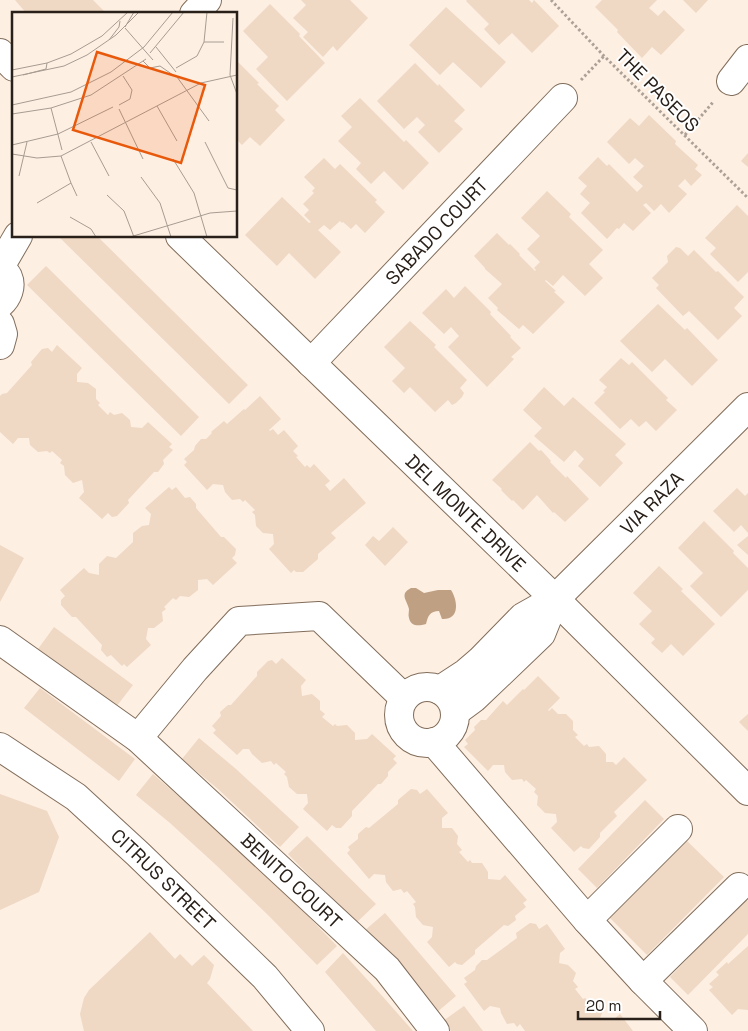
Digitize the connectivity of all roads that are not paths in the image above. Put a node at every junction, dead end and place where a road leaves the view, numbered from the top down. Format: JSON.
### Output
{"nodes":[{"id":1,"x":207,"y":0,"type":"edge"},
{"id":2,"x":196,"y":12,"type":"edge"},
{"id":3,"x":0,"y":52,"type":"edge"},
{"id":4,"x":748,"y":59,"type":"edge"},
{"id":5,"x":12,"y":65,"type":"edge"},
{"id":6,"x":731,"y":81,"type":"road end"},
{"id":7,"x":563,"y":98,"type":"dead end"},
{"id":8,"x":17,"y":238,"type":"edge"},
{"id":9,"x":182,"y":238,"type":"edge"},
{"id":10,"x":0,"y":267,"type":"edge"},
{"id":11,"x":0,"y":304,"type":"edge"},
{"id":12,"x":0,"y":324,"type":"edge"},
{"id":13,"x":0,"y":345,"type":"edge"},
{"id":14,"x":311,"y":363,"type":"junction"},
{"id":15,"x":748,"y":407,"type":"edge"},
{"id":16,"x":555,"y":599,"type":"junction"},
{"id":17,"x":0,"y":640,"type":"edge"},
{"id":18,"x":404,"y":698,"type":"junction"},
{"id":19,"x":447,"y":701,"type":"junction"},
{"id":20,"x":138,"y":738,"type":"junction"},
{"id":21,"x":434,"y":742,"type":"junction"},
{"id":22,"x":0,"y":747,"type":"edge"},
{"id":23,"x":748,"y":791,"type":"edge"},
{"id":24,"x":678,"y":829,"type":"dead end"},
{"id":25,"x":739,"y":886,"type":"dead end"},
{"id":26,"x":587,"y":920,"type":"junction"},
{"id":27,"x":643,"y":981,"type":"junction"},
{"id":28,"x":310,"y":1031,"type":"edge"},
{"id":29,"x":435,"y":1031,"type":"edge"},
{"id":30,"x":693,"y":1031,"type":"edge"}],
"edges":[{"from":1,"to":2,"type":"street"},
{"from":3,"to":5,"type":"street"},
{"from":4,"to":6,"type":"street"},
{"from":7,"to":14,"type":"street","name":"SABADO COURT"},
{"from":8,"to":10,"type":"street"},
{"from":9,"to":14,"type":"street","name":"DEL MONTE DRIVE"},
{"from":10,"to":11,"type":"street"},
{"from":12,"to":13,"type":"street"},
{"from":14,"to":16,"type":"street","name":"DEL MONTE DRIVE"},
{"from":15,"to":16,"type":"street","name":"VIA RAZA"},
{"from":16,"to":19,"type":"street","name":"VIA RAZA"},
{"from":16,"to":23,"type":"street","name":"DEL MONTE DRIVE"},
{"from":17,"to":20,"type":"street","name":"BENITO COURT"},
{"from":18,"to":19,"type":"street"},
{"from":18,"to":20,"type":"street"},
{"from":18,"to":21,"type":"street"},
{"from":19,"to":21,"type":"street"},
{"from":20,"to":29,"type":"street","name":"BENITO COURT"},
{"from":21,"to":26,"type":"street"},
{"from":22,"to":28,"type":"street","name":"CITRUS STREET"},
{"from":24,"to":26,"type":"street"},
{"from":25,"to":27,"type":"street"},
{"from":26,"to":27,"type":"street"},
{"from":27,"to":30,"type":"street"}]}
